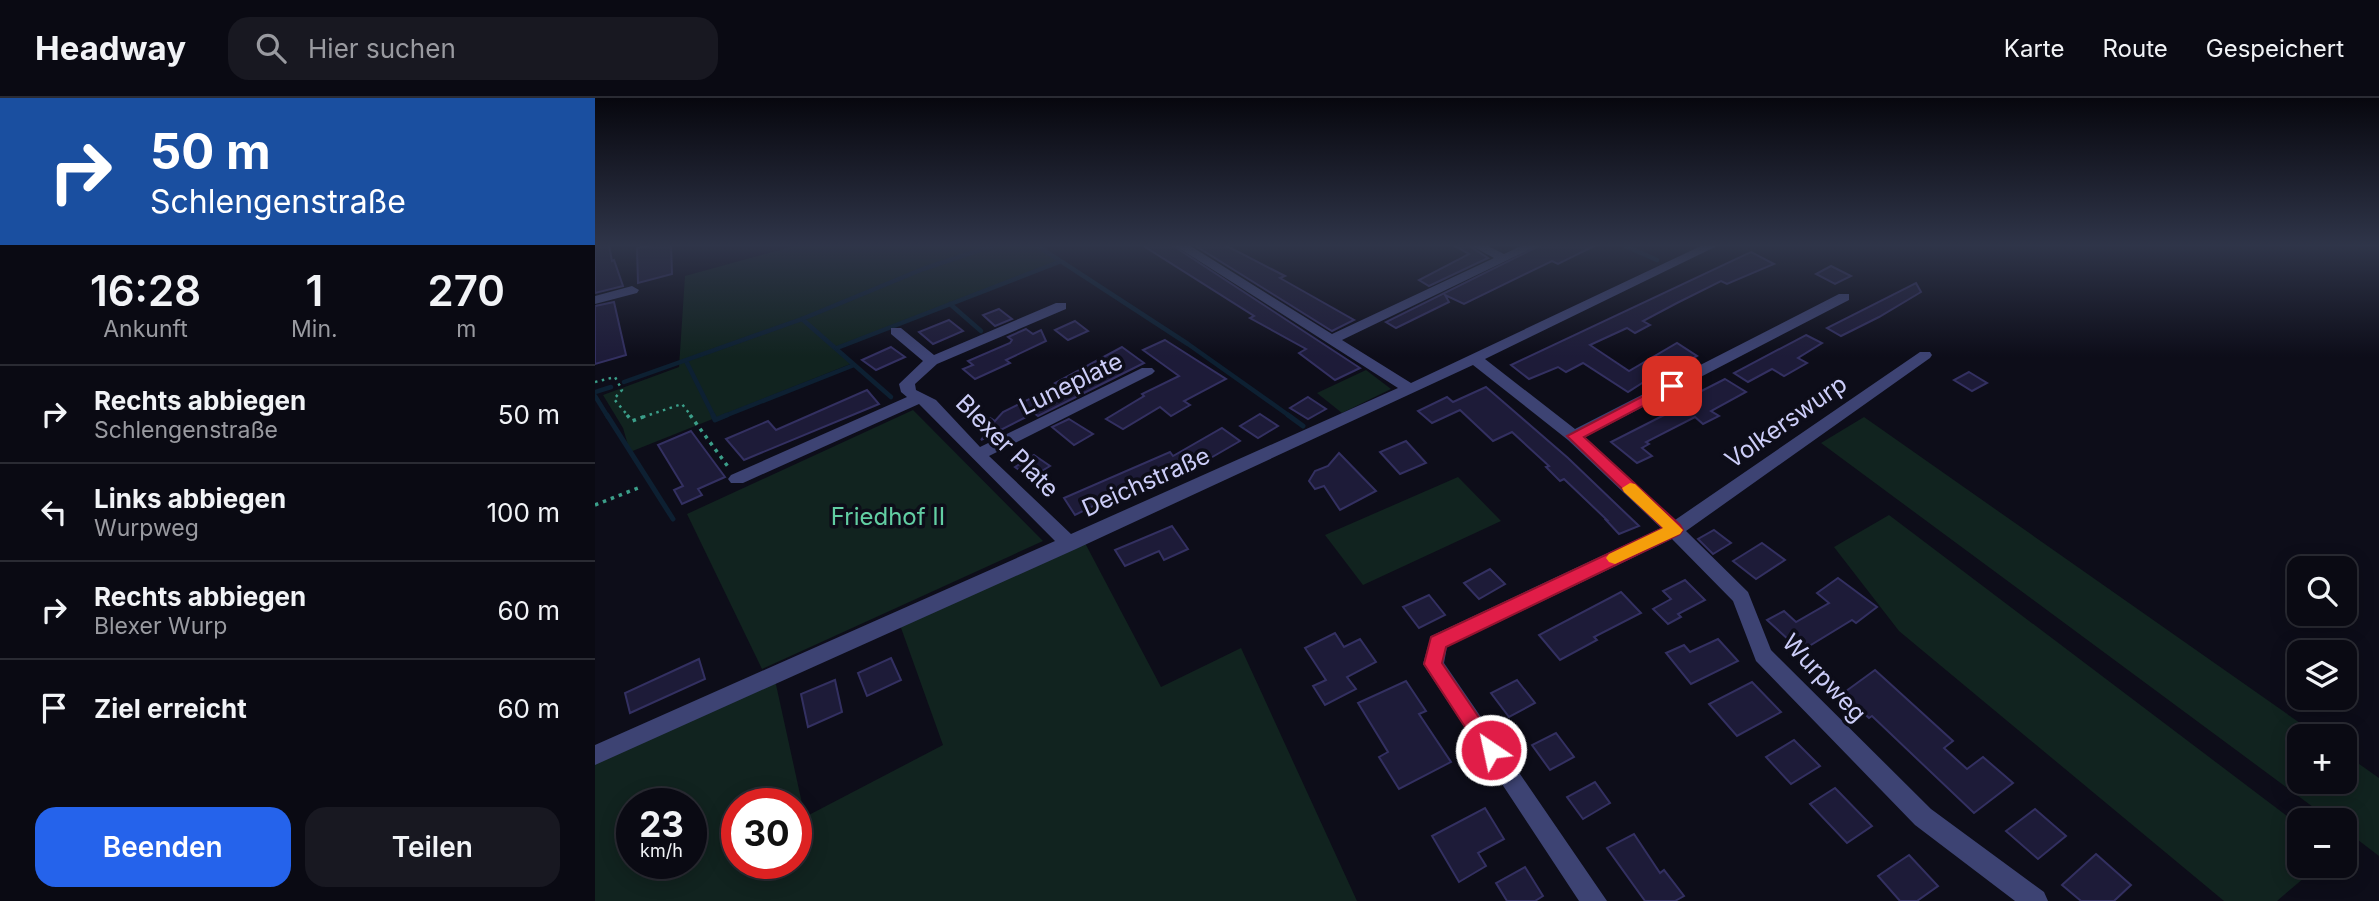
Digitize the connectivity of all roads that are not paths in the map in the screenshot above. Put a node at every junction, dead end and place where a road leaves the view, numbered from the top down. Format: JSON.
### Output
{"nodes":[{"id":1,"x":1239,"y":282,"type":"edge"},
{"id":2,"x":1451,"y":282,"type":"edge"},
{"id":3,"x":1635,"y":282,"type":"edge"},
{"id":4,"x":632,"y":289,"type":"dead end"},
{"id":5,"x":1844,"y":297,"type":"dead end"},
{"id":6,"x":595,"y":300,"type":"edge"},
{"id":7,"x":1061,"y":306,"type":"dead end"},
{"id":8,"x":896,"y":331,"type":"dead end"},
{"id":9,"x":1330,"y":340,"type":"junction"},
{"id":10,"x":1925,"y":355,"type":"dead end"},
{"id":11,"x":1475,"y":359,"type":"junction"},
{"id":12,"x":932,"y":361,"type":"junction"},
{"id":13,"x":1147,"y":372,"type":"dead end"},
{"id":14,"x":1409,"y":389,"type":"junction"},
{"id":15,"x":916,"y":398,"type":"junction"},
{"id":16,"x":1574,"y":436,"type":"junction"},
{"id":17,"x":978,"y":455,"type":"junction"},
{"id":18,"x":737,"y":479,"type":"road end"},
{"id":19,"x":1674,"y":530,"type":"junction"},
{"id":20,"x":1070,"y":544,"type":"junction"},
{"id":21,"x":595,"y":755,"type":"edge"},
{"id":22,"x":1594,"y":901,"type":"edge"},
{"id":23,"x":2035,"y":901,"type":"edge"}],
"edges":[{"from":1,"to":9,"type":"street"},
{"from":2,"to":9,"type":"street"},
{"from":3,"to":11,"type":"street","name":"Deichstraße"},
{"from":4,"to":6,"type":"street"},
{"from":5,"to":16,"type":"street"},
{"from":7,"to":12,"type":"street"},
{"from":8,"to":12,"type":"street"},
{"from":9,"to":14,"type":"street"},
{"from":10,"to":19,"type":"street","name":"Volkerswurp"},
{"from":11,"to":14,"type":"street","name":"Deichstraße"},
{"from":11,"to":16,"type":"street","name":"Wurpweg"},
{"from":12,"to":15,"type":"street","name":"Blexer Plate"},
{"from":13,"to":17,"type":"street","name":"Luneplate"},
{"from":14,"to":20,"type":"street","name":"Deichstraße"},
{"from":15,"to":17,"type":"street","name":"Blexer Plate"},
{"from":15,"to":18,"type":"street"},
{"from":16,"to":19,"type":"street","name":"Wurpweg"},
{"from":17,"to":20,"type":"street","name":"Blexer Plate"},
{"from":19,"to":22,"type":"street","name":"Volkerswurp"},
{"from":19,"to":23,"type":"street","name":"Wurpweg"},
{"from":20,"to":21,"type":"street","name":"Deichstraße"}]}
